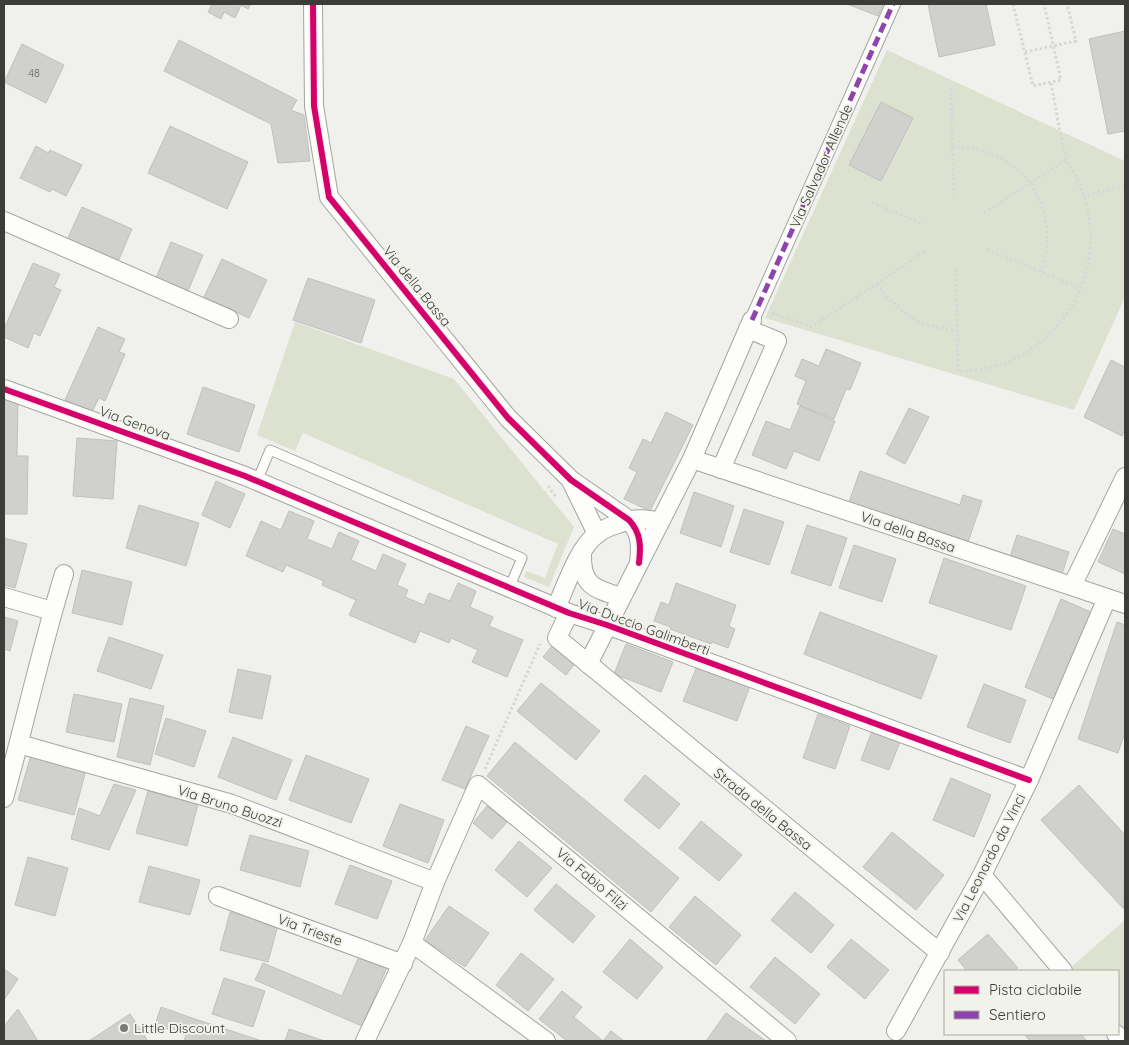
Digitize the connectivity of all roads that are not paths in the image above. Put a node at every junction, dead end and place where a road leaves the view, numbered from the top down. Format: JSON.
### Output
{"nodes":[{"id":1,"x":314,"y":4,"type":"edge"},
{"id":2,"x":893,"y":4,"type":"edge"},
{"id":3,"x":4,"y":220,"type":"edge"},
{"id":4,"x":229,"y":319,"type":"dead end"},
{"id":5,"x":753,"y":319,"type":"junction"},
{"id":6,"x":4,"y":389,"type":"edge"},
{"id":7,"x":692,"y":459,"type":"junction"},
{"id":8,"x":721,"y":469,"type":"junction"},
{"id":9,"x":1125,"y":477,"type":"edge"},
{"id":10,"x":571,"y":480,"type":"junction"},
{"id":11,"x":257,"y":481,"type":"junction"},
{"id":12,"x":629,"y":520,"type":"junction"},
{"id":13,"x":660,"y":522,"type":"junction"},
{"id":14,"x":597,"y":534,"type":"junction"},
{"id":15,"x":582,"y":551,"type":"junction"},
{"id":16,"x":639,"y":562,"type":"junction"},
{"id":17,"x":64,"y":574,"type":"dead end"},
{"id":18,"x":1072,"y":586,"type":"junction"},
{"id":19,"x":509,"y":588,"type":"junction"},
{"id":20,"x":4,"y":597,"type":"edge"},
{"id":21,"x":621,"y":598,"type":"junction"},
{"id":22,"x":1107,"y":598,"type":"junction"},
{"id":23,"x":1125,"y":604,"type":"edge"},
{"id":24,"x":52,"y":611,"type":"junction"},
{"id":25,"x":563,"y":611,"type":"junction"},
{"id":26,"x":606,"y":626,"type":"junction"},
{"id":27,"x":588,"y":664,"type":"junction"},
{"id":28,"x":19,"y":744,"type":"junction"},
{"id":29,"x":1029,"y":780,"type":"junction"},
{"id":30,"x":4,"y":798,"type":"edge"},
{"id":31,"x":982,"y":875,"type":"junction"},
{"id":32,"x":435,"y":882,"type":"junction"},
{"id":33,"x":218,"y":896,"type":"dead end"},
{"id":34,"x":412,"y":944,"type":"junction"},
{"id":35,"x":940,"y":953,"type":"junction"},
{"id":36,"x":402,"y":964,"type":"junction"},
{"id":37,"x":1062,"y":970,"type":"edge"},
{"id":38,"x":896,"y":1031,"type":"dead end"},
{"id":39,"x":366,"y":1041,"type":"edge"},
{"id":40,"x":546,"y":1041,"type":"edge"},
{"id":41,"x":787,"y":1041,"type":"edge"}],
"edges":[{"from":1,"to":10,"type":"street","name":"Via della Bassa"},
{"from":2,"to":5,"type":"street","name":"Via Salvador Allende"},
{"from":3,"to":4,"type":"street"},
{"from":5,"to":7,"type":"street","name":"Via Salvador Allende"},
{"from":5,"to":8,"type":"street"},
{"from":6,"to":11,"type":"street","name":"Via Genova"},
{"from":7,"to":8,"type":"street","name":"Via della Bassa"},
{"from":7,"to":13,"type":"street"},
{"from":8,"to":18,"type":"street","name":"Via della Bassa"},
{"from":9,"to":18,"type":"street"},
{"from":10,"to":12,"type":"street","name":"Via della Bassa"},
{"from":10,"to":14,"type":"street","name":"Via della Bassa"},
{"from":11,"to":19,"type":"street","name":"Via Duccio Galimberti"},
{"from":11,"to":19,"type":"lane"},
{"from":12,"to":13,"type":"street","name":"Strada della Bassa"},
{"from":12,"to":14,"type":"street","name":"Strada della Bassa"},
{"from":12,"to":16,"type":"street"},
{"from":13,"to":16,"type":"street"},
{"from":14,"to":15,"type":"street","name":"Strada della Bassa"},
{"from":15,"to":21,"type":"street"},
{"from":15,"to":25,"type":"street","name":"Strada della Bassa"},
{"from":16,"to":21,"type":"street"},
{"from":17,"to":24,"type":"street"},
{"from":18,"to":22,"type":"street","name":"Via della Bassa"},
{"from":19,"to":25,"type":"street","name":"Via Duccio Galimberti"},
{"from":20,"to":24,"type":"street"},
{"from":21,"to":26,"type":"street"},
{"from":22,"to":23,"type":"street","name":"Via della Bassa"},
{"from":22,"to":29,"type":"street","name":"Via Leonardo da Vinci"},
{"from":24,"to":28,"type":"street"},
{"from":25,"to":26,"type":"street","name":"Via Duccio Galimberti"},
{"from":25,"to":27,"type":"street","name":"Strada della Bassa"},
{"from":26,"to":27,"type":"street"},
{"from":26,"to":29,"type":"street","name":"Via Duccio Galimberti"},
{"from":27,"to":35,"type":"street","name":"Strada della Bassa"},
{"from":28,"to":30,"type":"street"},
{"from":28,"to":32,"type":"street","name":"Via Bruno Buozzi"},
{"from":29,"to":31,"type":"street","name":"Via Leonardo da Vinci"},
{"from":31,"to":35,"type":"street","name":"Via Leonardo da Vinci"},
{"from":31,"to":37,"type":"street"},
{"from":32,"to":34,"type":"street"},
{"from":32,"to":41,"type":"street","name":"Via Fabio Filzi"},
{"from":33,"to":36,"type":"street","name":"Via Trieste"},
{"from":34,"to":36,"type":"street"},
{"from":34,"to":40,"type":"street"},
{"from":35,"to":38,"type":"street","name":"Via Leonardo da Vinci"},
{"from":36,"to":39,"type":"street"}]}
